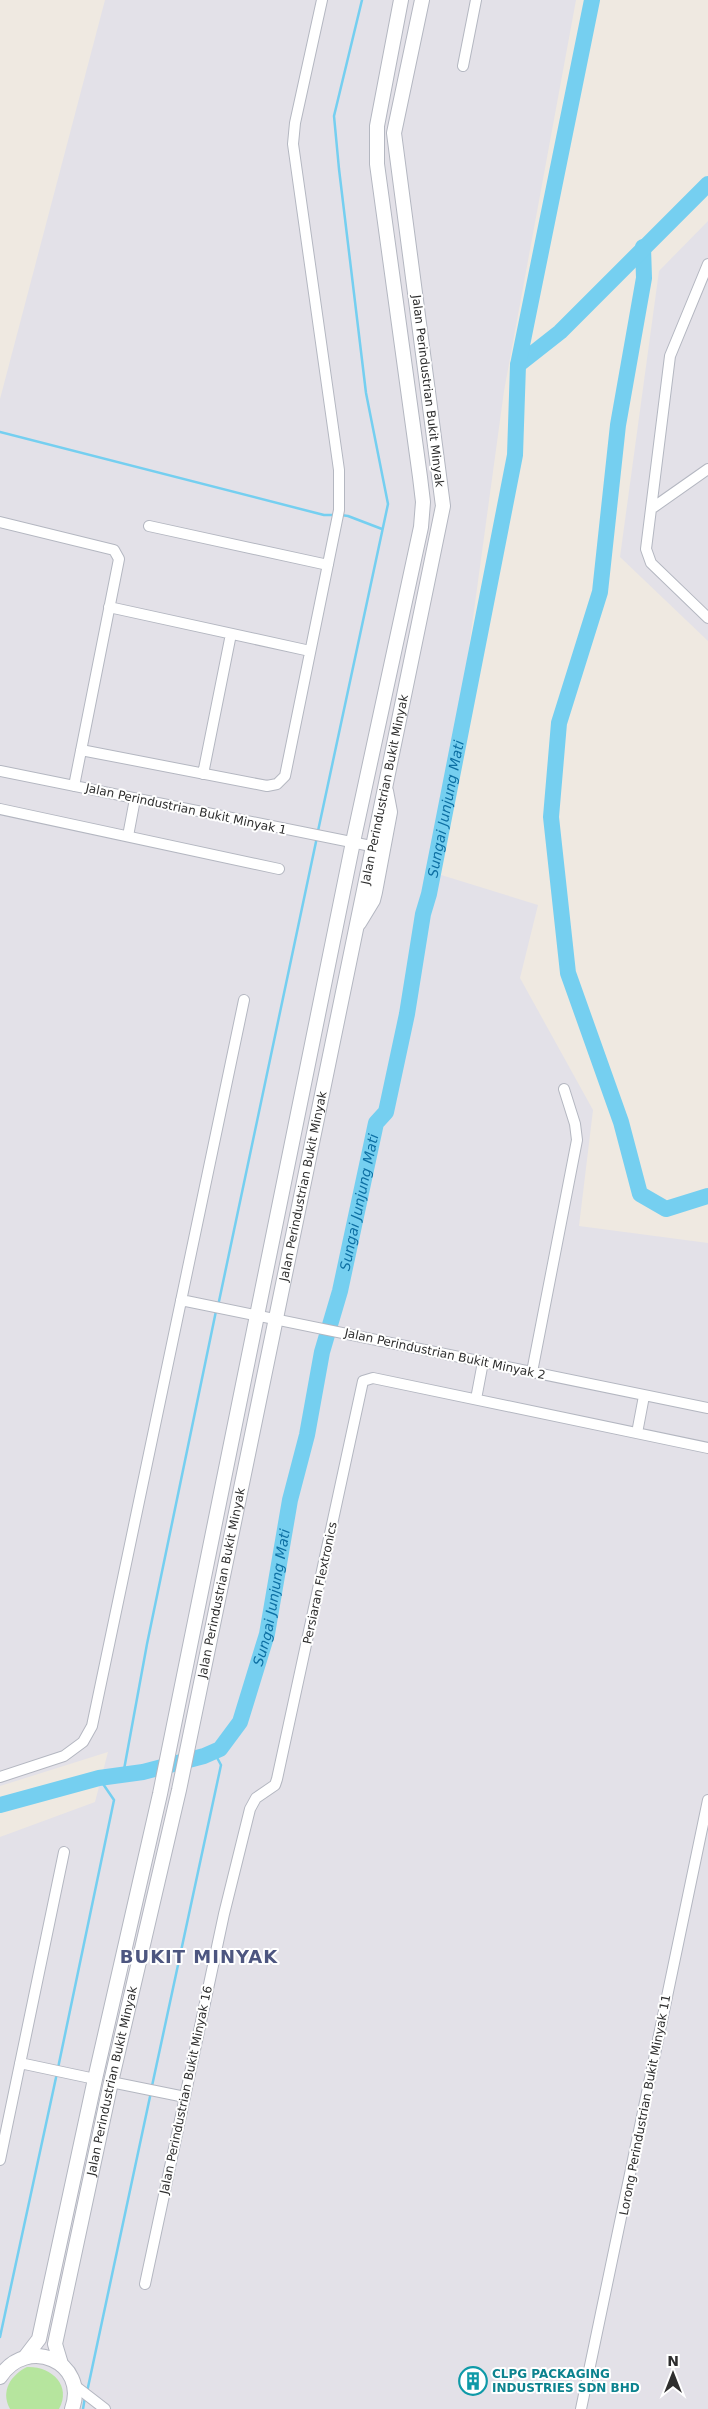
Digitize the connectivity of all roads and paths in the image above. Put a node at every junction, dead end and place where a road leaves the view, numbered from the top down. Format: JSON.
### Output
{"nodes":[{"id":1,"x":322,"y":0,"type":"edge"},
{"id":2,"x":401,"y":0,"type":"edge"},
{"id":3,"x":422,"y":0,"type":"edge"},
{"id":4,"x":476,"y":0,"type":"edge"},
{"id":5,"x":463,"y":66,"type":"dead end"},
{"id":6,"x":708,"y":264,"type":"edge"},
{"id":7,"x":708,"y":469,"type":"edge"},
{"id":8,"x":651,"y":510,"type":"junction"},
{"id":9,"x":0,"y":522,"type":"edge"},
{"id":10,"x":149,"y":526,"type":"dead end"},
{"id":11,"x":328,"y":565,"type":"junction"},
{"id":12,"x":109,"y":607,"type":"junction"},
{"id":13,"x":708,"y":618,"type":"edge"},
{"id":14,"x":231,"y":634,"type":"junction"},
{"id":15,"x":310,"y":651,"type":"junction"},
{"id":16,"x":81,"y":750,"type":"junction"},
{"id":17,"x":0,"y":771,"type":"edge"},
{"id":18,"x":203,"y":774,"type":"junction"},
{"id":19,"x":384,"y":785,"type":"junction"},
{"id":20,"x":74,"y":786,"type":"junction"},
{"id":21,"x":135,"y":799,"type":"junction"},
{"id":22,"x":0,"y":809,"type":"edge"},
{"id":23,"x":128,"y":836,"type":"junction"},
{"id":24,"x":353,"y":842,"type":"junction"},
{"id":25,"x":371,"y":846,"type":"junction"},
{"id":26,"x":279,"y":869,"type":"dead end"},
{"id":27,"x":354,"y":931,"type":"junction"},
{"id":28,"x":244,"y":1000,"type":"dead end"},
{"id":29,"x":564,"y":1089,"type":"dead end"},
{"id":30,"x":182,"y":1300,"type":"junction"},
{"id":31,"x":256,"y":1316,"type":"junction"},
{"id":32,"x":275,"y":1320,"type":"junction"},
{"id":33,"x":483,"y":1362,"type":"junction"},
{"id":34,"x":532,"y":1372,"type":"junction"},
{"id":35,"x":644,"y":1396,"type":"junction"},
{"id":36,"x":476,"y":1399,"type":"junction"},
{"id":37,"x":708,"y":1408,"type":"edge"},
{"id":38,"x":637,"y":1433,"type":"junction"},
{"id":39,"x":708,"y":1448,"type":"edge"},
{"id":40,"x":0,"y":1778,"type":"edge"},
{"id":41,"x":708,"y":1800,"type":"edge"},
{"id":42,"x":250,"y":1809,"type":"joint"},
{"id":43,"x":64,"y":1852,"type":"dead end"},
{"id":44,"x":20,"y":2063,"type":"junction"},
{"id":45,"x":95,"y":2078,"type":"junction"},
{"id":46,"x":111,"y":2082,"type":"junction"},
{"id":47,"x":185,"y":2097,"type":"junction"},
{"id":48,"x":0,"y":2160,"type":"edge"},
{"id":49,"x":145,"y":2284,"type":"dead end"},
{"id":50,"x":26,"y":2356,"type":"junction"},
{"id":51,"x":61,"y":2364,"type":"junction"},
{"id":52,"x":2,"y":2372,"type":"edge"},
{"id":53,"x":82,"y":2391,"type":"junction"},
{"id":54,"x":72,"y":2409,"type":"edge"},
{"id":55,"x":104,"y":2409,"type":"edge"},
{"id":56,"x":581,"y":2409,"type":"edge"}],
"edges":[{"from":1,"to":11,"type":"street"},
{"from":2,"to":24,"type":"main road","name":"Jalan Perindustrian Bukit Minyak"},
{"from":3,"to":19,"type":"main road","name":"Jalan Perindustrian Bukit Minyak"},
{"from":4,"to":5,"type":"street"},
{"from":6,"to":8,"type":"street"},
{"from":7,"to":8,"type":"street"},
{"from":8,"to":13,"type":"street"},
{"from":9,"to":12,"type":"street"},
{"from":10,"to":11,"type":"street"},
{"from":11,"to":15,"type":"street"},
{"from":12,"to":14,"type":"street"},
{"from":12,"to":16,"type":"street"},
{"from":14,"to":15,"type":"street"},
{"from":14,"to":18,"type":"street"},
{"from":15,"to":18,"type":"street"},
{"from":16,"to":18,"type":"street"},
{"from":16,"to":20,"type":"street"},
{"from":17,"to":20,"type":"street","name":"Jalan Perindustrian Bukit Minyak 1"},
{"from":19,"to":25,"type":"main road","name":"Jalan Perindustrian Bukit Minyak"},
{"from":19,"to":27,"type":"main road"},
{"from":20,"to":21,"type":"street","name":"Jalan Perindustrian Bukit Minyak 1"},
{"from":21,"to":23,"type":"street"},
{"from":21,"to":24,"type":"street","name":"Jalan Perindustrian Bukit Minyak 1"},
{"from":22,"to":23,"type":"street"},
{"from":23,"to":26,"type":"street"},
{"from":24,"to":25,"type":"street","name":"Jalan Perindustrian Bukit Minyak 1"},
{"from":24,"to":31,"type":"main road","name":"Jalan Perindustrian Bukit Minyak"},
{"from":25,"to":27,"type":"main road","name":"Jalan Perindustrian Bukit Minyak"},
{"from":27,"to":32,"type":"main road","name":"Jalan Perindustrian Bukit Minyak"},
{"from":28,"to":30,"type":"street"},
{"from":29,"to":34,"type":"street"},
{"from":30,"to":31,"type":"street","name":"Jalan Perindustrian Bukit Minyak 2"},
{"from":30,"to":40,"type":"street"},
{"from":31,"to":32,"type":"street","name":"Jalan Perindustrian Bukit Minyak 2"},
{"from":31,"to":45,"type":"main road","name":"Jalan Perindustrian Bukit Minyak"},
{"from":32,"to":33,"type":"street","name":"Jalan Perindustrian Bukit Minyak 2"},
{"from":32,"to":46,"type":"main road","name":"Jalan Perindustrian Bukit Minyak"},
{"from":33,"to":34,"type":"street","name":"Jalan Perindustrian Bukit Minyak 2"},
{"from":33,"to":36,"type":"street"},
{"from":34,"to":35,"type":"street","name":"Jalan Perindustrian Bukit Minyak 2"},
{"from":35,"to":37,"type":"street","name":"Jalan Perindustrian Bukit Minyak 2"},
{"from":35,"to":38,"type":"street"},
{"from":36,"to":38,"type":"street","name":"Persiaran Flextronics"},
{"from":36,"to":42,"type":"street","name":"Persiaran Flextronics"},
{"from":38,"to":39,"type":"street","name":"Persiaran Flextronics"},
{"from":41,"to":56,"type":"street","name":"Lorong Perindustrian Bukit Minyak 11"},
{"from":42,"to":47,"type":"street","name":"Jalan Perindustrian Bukit Minyak 16"},
{"from":43,"to":44,"type":"street"},
{"from":44,"to":45,"type":"street"},
{"from":44,"to":48,"type":"street"},
{"from":45,"to":50,"type":"main road","name":"Jalan Perindustrian Bukit Minyak"},
{"from":46,"to":47,"type":"street"},
{"from":46,"to":51,"type":"main road","name":"Jalan Perindustrian Bukit Minyak"},
{"from":47,"to":49,"type":"street","name":"Jalan Perindustrian Bukit Minyak 16"},
{"from":50,"to":51,"type":"main road"},
{"from":50,"to":52,"type":"main road"},
{"from":51,"to":53,"type":"main road","name":"Jalan Perindustrian Bukit Minyak"},
{"from":53,"to":54,"type":"main road"},
{"from":53,"to":55,"type":"street"}]}
